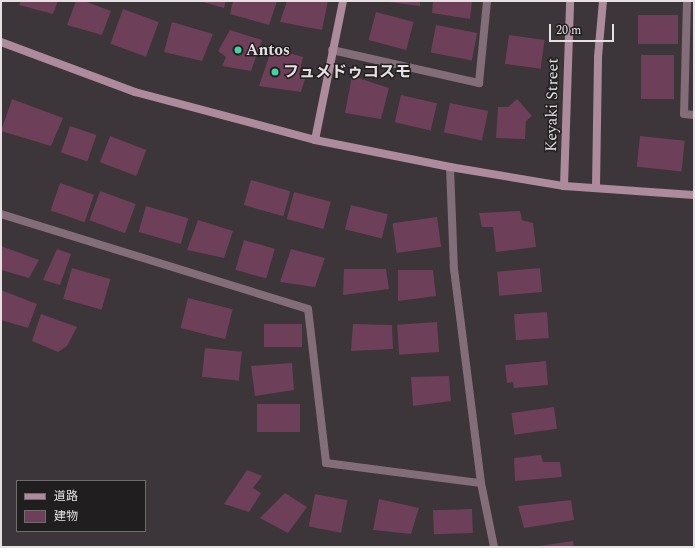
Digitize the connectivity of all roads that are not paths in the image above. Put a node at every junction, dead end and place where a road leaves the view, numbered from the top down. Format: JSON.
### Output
{"nodes":[{"id":1,"x":344,"y":1,"type":"edge"},
{"id":2,"x":486,"y":1,"type":"edge"},
{"id":3,"x":570,"y":1,"type":"edge"},
{"id":4,"x":603,"y":1,"type":"edge"},
{"id":5,"x":687,"y":1,"type":"edge"},
{"id":6,"x":1,"y":42,"type":"edge"},
{"id":7,"x":332,"y":50,"type":"junction"},
{"id":8,"x":694,"y":115,"type":"edge"},
{"id":9,"x":315,"y":140,"type":"junction"},
{"id":10,"x":450,"y":167,"type":"junction"},
{"id":11,"x":564,"y":186,"type":"junction"},
{"id":12,"x":596,"y":187,"type":"junction"},
{"id":13,"x":694,"y":195,"type":"edge"},
{"id":14,"x":1,"y":214,"type":"edge"},
{"id":15,"x":481,"y":483,"type":"junction"},
{"id":16,"x":494,"y":547,"type":"edge"}],
"edges":[{"from":1,"to":7,"type":"street"},
{"from":2,"to":7,"type":"street"},
{"from":3,"to":11,"type":"street","name":"Keyaki Street"},
{"from":4,"to":12,"type":"street"},
{"from":5,"to":8,"type":"street"},
{"from":6,"to":9,"type":"street"},
{"from":7,"to":9,"type":"street"},
{"from":9,"to":10,"type":"street"},
{"from":10,"to":11,"type":"street"},
{"from":10,"to":15,"type":"street"},
{"from":11,"to":12,"type":"street"},
{"from":12,"to":13,"type":"street"},
{"from":14,"to":15,"type":"street"},
{"from":15,"to":16,"type":"street"}]}
